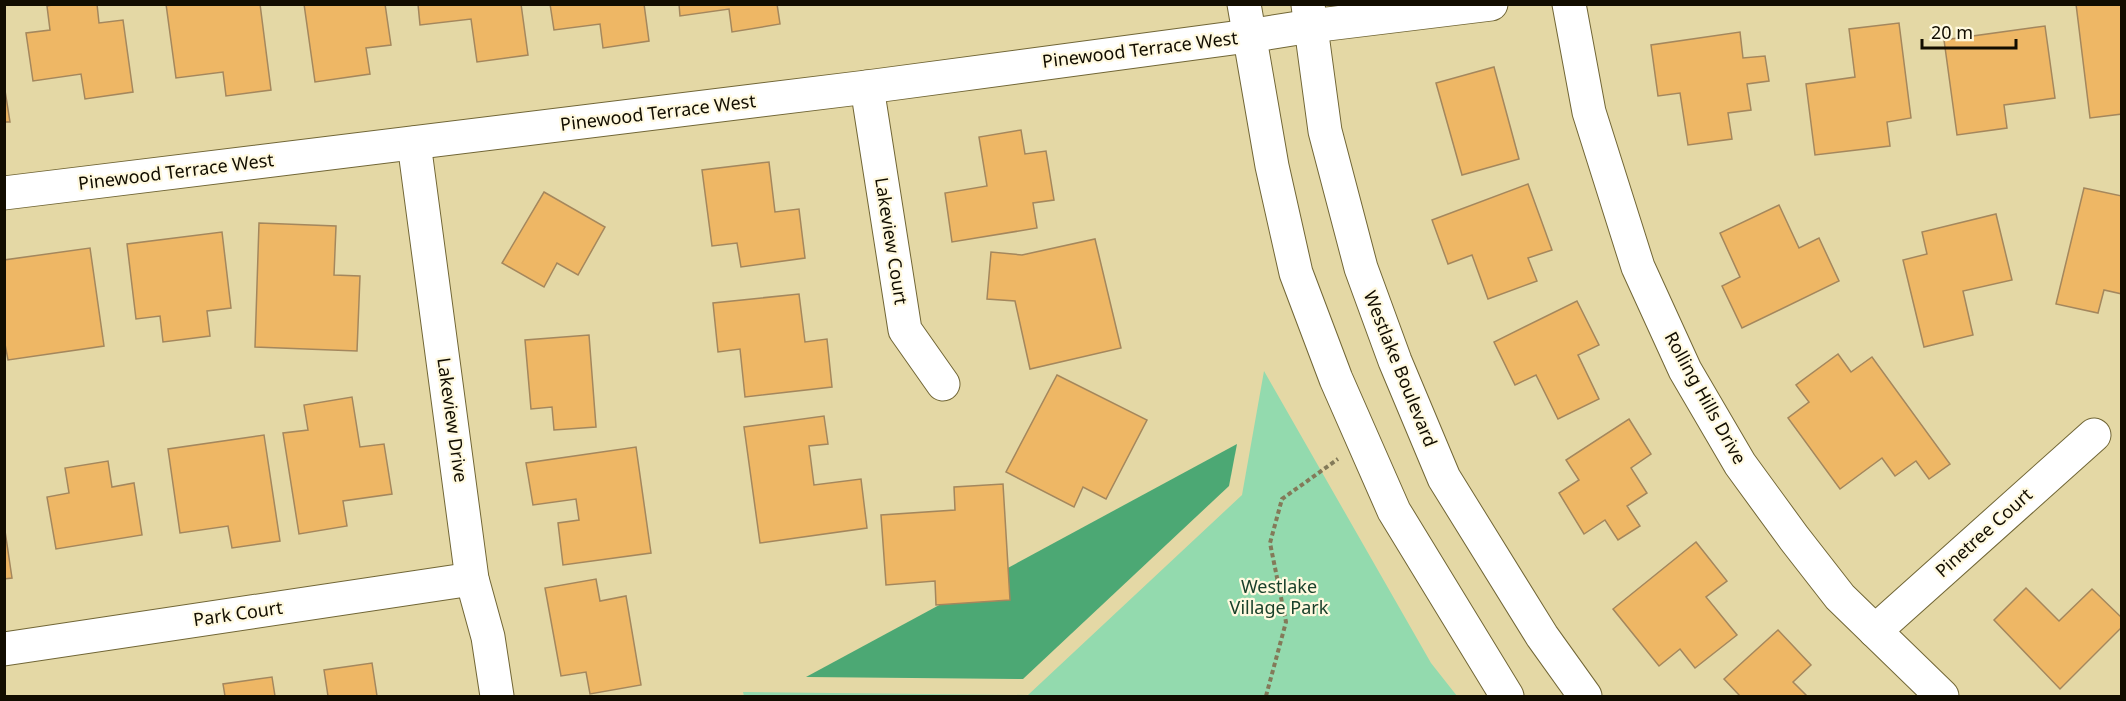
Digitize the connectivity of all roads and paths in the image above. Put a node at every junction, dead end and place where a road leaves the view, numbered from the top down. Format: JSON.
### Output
{"nodes":[{"id":1,"x":1244,"y":4,"type":"edge"},
{"id":2,"x":1491,"y":4,"type":"edge"},
{"id":3,"x":1569,"y":4,"type":"edge"},
{"id":4,"x":1309,"y":15,"type":"edge"},
{"id":5,"x":1248,"y":36,"type":"junction"},
{"id":6,"x":867,"y":87,"type":"junction"},
{"id":7,"x":414,"y":143,"type":"junction"},
{"id":8,"x":4,"y":194,"type":"edge"},
{"id":9,"x":943,"y":384,"type":"dead end"},
{"id":10,"x":2094,"y":435,"type":"dead end"},
{"id":11,"x":1363,"y":441,"type":"junction"},
{"id":12,"x":472,"y":579,"type":"junction"},
{"id":13,"x":1875,"y":631,"type":"junction"},
{"id":14,"x":4,"y":649,"type":"edge"},
{"id":15,"x":497,"y":696,"type":"edge"},
{"id":16,"x":1266,"y":696,"type":"edge"},
{"id":17,"x":1507,"y":696,"type":"edge"},
{"id":18,"x":1584,"y":696,"type":"edge"},
{"id":19,"x":1942,"y":696,"type":"edge"}],
"edges":[{"from":1,"to":5,"type":"street"},
{"from":2,"to":4,"type":"street","name":"Pinewood Terrace West"},
{"from":3,"to":13,"type":"street","name":"Rolling Hills Drive"},
{"from":4,"to":5,"type":"street","name":"Pinewood Terrace West"},
{"from":4,"to":18,"type":"street","name":"Westlake Boulevard"},
{"from":5,"to":6,"type":"street","name":"Pinewood Terrace West"},
{"from":5,"to":11,"type":"street"},
{"from":6,"to":7,"type":"street","name":"Pinewood Terrace West"},
{"from":6,"to":9,"type":"street","name":"Lakeview Court"},
{"from":7,"to":8,"type":"street","name":"Pinewood Terrace West"},
{"from":7,"to":12,"type":"street","name":"Lakeview Drive"},
{"from":10,"to":13,"type":"street","name":"Pinetree Court"},
{"from":11,"to":16,"type":"path"},
{"from":11,"to":17,"type":"street"},
{"from":12,"to":14,"type":"street","name":"Park Court"},
{"from":12,"to":15,"type":"street","name":"Lakeview Drive"},
{"from":13,"to":19,"type":"street","name":"Rolling Hills Drive"}]}
